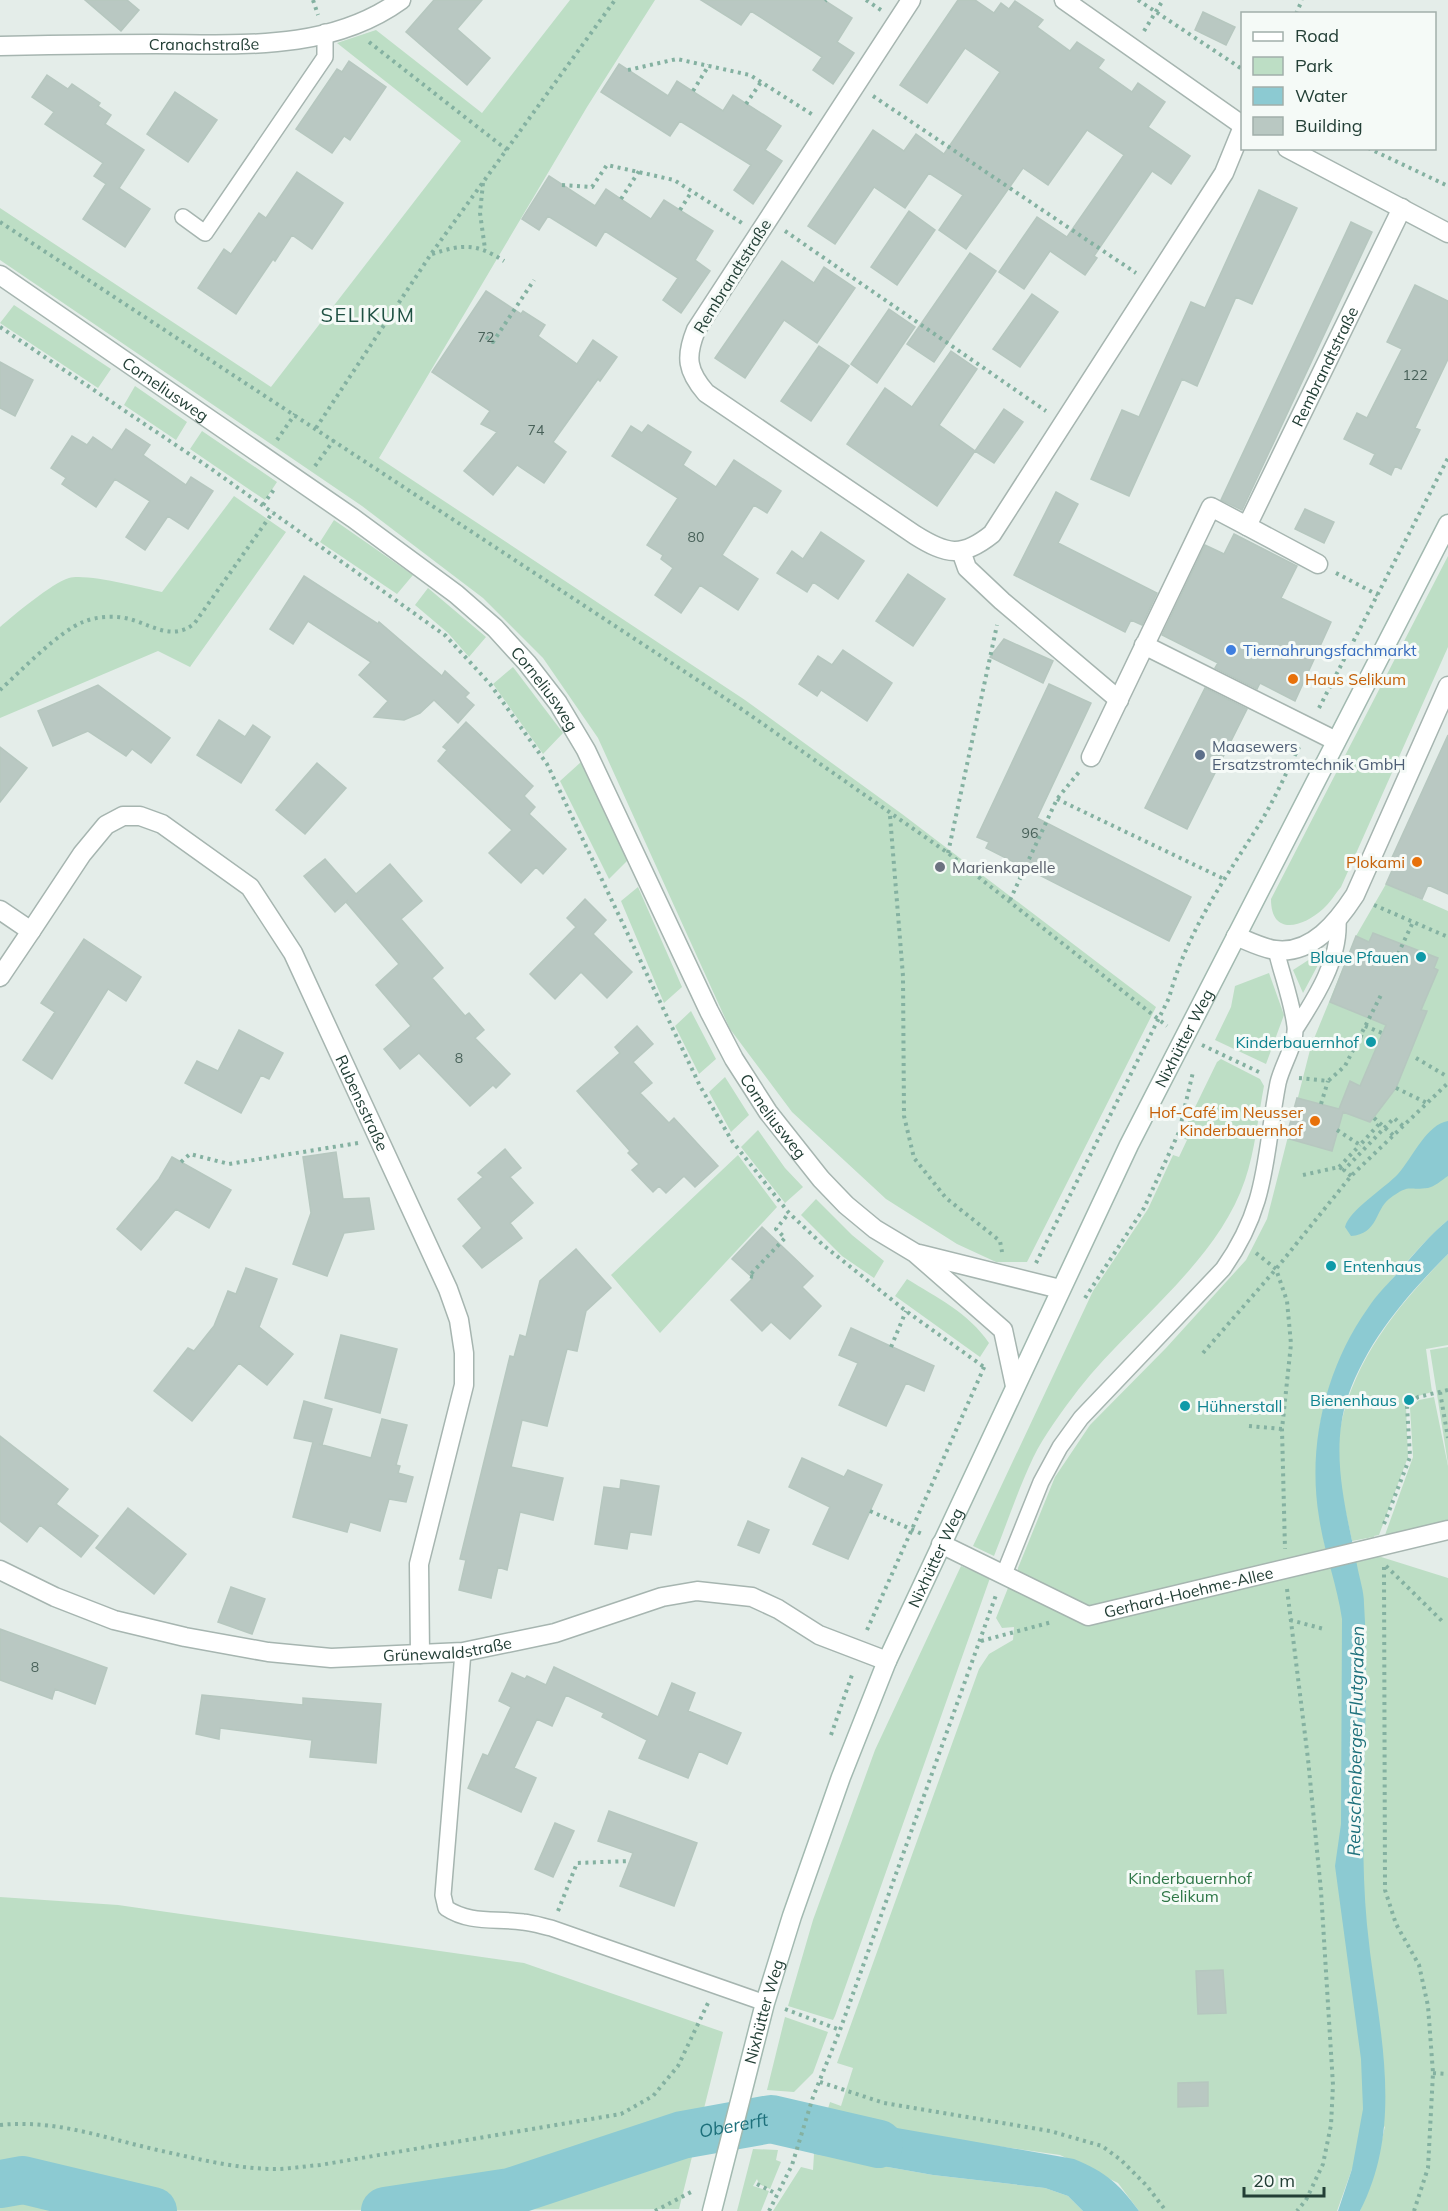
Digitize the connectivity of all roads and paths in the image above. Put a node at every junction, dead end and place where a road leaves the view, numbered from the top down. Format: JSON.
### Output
{"nodes":[{"id":1,"x":400,"y":0,"type":"edge"},
{"id":2,"x":615,"y":0,"type":"edge"},
{"id":3,"x":911,"y":0,"type":"edge"},
{"id":4,"x":1064,"y":0,"type":"edge"},
{"id":5,"x":1138,"y":0,"type":"edge"},
{"id":6,"x":1163,"y":0,"type":"edge"},
{"id":7,"x":1157,"y":13,"type":"junction"},
{"id":8,"x":359,"y":23,"type":"junction"},
{"id":9,"x":325,"y":32,"type":"junction"},
{"id":10,"x":0,"y":46,"type":"edge"},
{"id":11,"x":1133,"y":46,"type":"junction"},
{"id":12,"x":709,"y":65,"type":"junction"},
{"id":13,"x":1241,"y":68,"type":"edge"},
{"id":14,"x":628,"y":70,"type":"dead end"},
{"id":15,"x":761,"y":82,"type":"junction"},
{"id":16,"x":855,"y":83,"type":"junction"},
{"id":17,"x":693,"y":91,"type":"dead end"},
{"id":18,"x":746,"y":104,"type":"dead end"},
{"id":19,"x":828,"y":125,"type":"junction"},
{"id":20,"x":1241,"y":126,"type":"edge"},
{"id":21,"x":1241,"y":130,"type":"edge"},
{"id":22,"x":507,"y":150,"type":"junction"},
{"id":23,"x":1291,"y":150,"type":"edge"},
{"id":24,"x":1372,"y":150,"type":"edge"},
{"id":25,"x":639,"y":171,"type":"junction"},
{"id":26,"x":483,"y":182,"type":"junction"},
{"id":27,"x":562,"y":184,"type":"dead end"},
{"id":28,"x":1448,"y":186,"type":"edge"},
{"id":29,"x":692,"y":191,"type":"junction"},
{"id":30,"x":621,"y":199,"type":"dead end"},
{"id":31,"x":1402,"y":208,"type":"junction"},
{"id":32,"x":680,"y":210,"type":"dead end"},
{"id":33,"x":183,"y":217,"type":"dead end"},
{"id":34,"x":0,"y":222,"type":"edge"},
{"id":35,"x":763,"y":226,"type":"junction"},
{"id":36,"x":1448,"y":233,"type":"edge"},
{"id":37,"x":485,"y":249,"type":"junction"},
{"id":38,"x":431,"y":254,"type":"junction"},
{"id":39,"x":504,"y":261,"type":"dead end"},
{"id":40,"x":0,"y":275,"type":"edge"},
{"id":41,"x":534,"y":280,"type":"dead end"},
{"id":42,"x":1152,"y":284,"type":"junction"},
{"id":43,"x":0,"y":327,"type":"edge"},
{"id":44,"x":486,"y":337,"type":"dead end"},
{"id":45,"x":295,"y":414,"type":"junction"},
{"id":46,"x":1063,"y":422,"type":"junction"},
{"id":47,"x":316,"y":428,"type":"junction"},
{"id":48,"x":334,"y":440,"type":"junction"},
{"id":49,"x":265,"y":458,"type":"junction"},
{"id":50,"x":1448,"y":458,"type":"edge"},
{"id":51,"x":303,"y":484,"type":"junction"},
{"id":52,"x":273,"y":512,"type":"junction"},
{"id":53,"x":1448,"y":524,"type":"edge"},
{"id":54,"x":1247,"y":526,"type":"junction"},
{"id":55,"x":961,"y":551,"type":"junction"},
{"id":56,"x":1318,"y":564,"type":"joint"},
{"id":57,"x":1378,"y":595,"type":"junction"},
{"id":58,"x":1002,"y":601,"type":"junction"},
{"id":59,"x":1144,"y":645,"type":"junction"},
{"id":60,"x":1448,"y":686,"type":"edge"},
{"id":61,"x":0,"y":690,"type":"edge"},
{"id":62,"x":1119,"y":700,"type":"junction"},
{"id":63,"x":1309,"y":728,"type":"junction"},
{"id":64,"x":1336,"y":741,"type":"junction"},
{"id":65,"x":1091,"y":757,"type":"joint"},
{"id":66,"x":1057,"y":799,"type":"junction"},
{"id":67,"x":890,"y":815,"type":"junction"},
{"id":68,"x":948,"y":853,"type":"junction"},
{"id":69,"x":1222,"y":878,"type":"junction"},
{"id":70,"x":1355,"y":895,"type":"junction"},
{"id":71,"x":1010,"y":900,"type":"junction"},
{"id":72,"x":0,"y":910,"type":"edge"},
{"id":73,"x":1338,"y":921,"type":"junction"},
{"id":74,"x":1413,"y":921,"type":"junction"},
{"id":75,"x":31,"y":931,"type":"junction"},
{"id":76,"x":1236,"y":936,"type":"junction"},
{"id":77,"x":1448,"y":937,"type":"edge"},
{"id":78,"x":1276,"y":951,"type":"junction"},
{"id":79,"x":1398,"y":954,"type":"dead end"},
{"id":80,"x":0,"y":977,"type":"edge"},
{"id":81,"x":1381,"y":995,"type":"dead end"},
{"id":82,"x":1158,"y":1021,"type":"junction"},
{"id":83,"x":1365,"y":1026,"type":"junction"},
{"id":84,"x":1296,"y":1028,"type":"junction"},
{"id":85,"x":1382,"y":1034,"type":"dead end"},
{"id":86,"x":1184,"y":1035,"type":"junction"},
{"id":87,"x":1360,"y":1036,"type":"junction"},
{"id":88,"x":1378,"y":1044,"type":"dead end"},
{"id":89,"x":1204,"y":1046,"type":"junction"},
{"id":90,"x":1200,"y":1054,"type":"dead end"},
{"id":91,"x":1416,"y":1058,"type":"dead end"},
{"id":92,"x":1195,"y":1063,"type":"dead end"},
{"id":93,"x":1448,"y":1077,"type":"edge"},
{"id":94,"x":1278,"y":1081,"type":"junction"},
{"id":95,"x":1328,"y":1081,"type":"junction"},
{"id":96,"x":1448,"y":1083,"type":"edge"},
{"id":97,"x":1396,"y":1088,"type":"dead end"},
{"id":98,"x":1427,"y":1103,"type":"junction"},
{"id":99,"x":1321,"y":1104,"type":"dead end"},
{"id":100,"x":1374,"y":1118,"type":"dead end"},
{"id":101,"x":1380,"y":1124,"type":"junction"},
{"id":102,"x":1403,"y":1126,"type":"junction"},
{"id":103,"x":1385,"y":1128,"type":"junction"},
{"id":104,"x":1337,"y":1130,"type":"dead end"},
{"id":105,"x":1394,"y":1135,"type":"junction"},
{"id":106,"x":380,"y":1140,"type":"junction"},
{"id":107,"x":1360,"y":1145,"type":"junction"},
{"id":108,"x":181,"y":1162,"type":"dead end"},
{"id":109,"x":1339,"y":1167,"type":"junction"},
{"id":110,"x":1344,"y":1170,"type":"junction"},
{"id":111,"x":1303,"y":1175,"type":"dead end"},
{"id":112,"x":1351,"y":1176,"type":"junction"},
{"id":113,"x":789,"y":1213,"type":"junction"},
{"id":114,"x":1242,"y":1242,"type":"junction"},
{"id":115,"x":915,"y":1253,"type":"junction"},
{"id":116,"x":1276,"y":1269,"type":"junction"},
{"id":117,"x":753,"y":1277,"type":"dead end"},
{"id":118,"x":1008,"y":1278,"type":"junction"},
{"id":119,"x":1027,"y":1282,"type":"junction"},
{"id":120,"x":1060,"y":1289,"type":"junction"},
{"id":121,"x":1080,"y":1308,"type":"dead end"},
{"id":122,"x":906,"y":1311,"type":"junction"},
{"id":123,"x":891,"y":1347,"type":"dead end"},
{"id":124,"x":1203,"y":1353,"type":"dead end"},
{"id":125,"x":984,"y":1367,"type":"dead end"},
{"id":126,"x":1015,"y":1386,"type":"junction"},
{"id":127,"x":1448,"y":1390,"type":"edge"},
{"id":128,"x":1440,"y":1392,"type":"junction"},
{"id":129,"x":1446,"y":1408,"type":"edge"},
{"id":130,"x":1447,"y":1424,"type":"edge"},
{"id":131,"x":1249,"y":1426,"type":"dead end"},
{"id":132,"x":1282,"y":1429,"type":"junction"},
{"id":133,"x":1448,"y":1437,"type":"edge"},
{"id":134,"x":870,"y":1511,"type":"dead end"},
{"id":135,"x":910,"y":1529,"type":"dead end"},
{"id":136,"x":1448,"y":1530,"type":"edge"},
{"id":137,"x":941,"y":1544,"type":"junction"},
{"id":138,"x":1375,"y":1547,"type":"junction"},
{"id":139,"x":1285,"y":1568,"type":"junction"},
{"id":140,"x":0,"y":1570,"type":"edge"},
{"id":141,"x":1004,"y":1574,"type":"junction"},
{"id":142,"x":1088,"y":1616,"type":"junction"},
{"id":143,"x":1290,"y":1620,"type":"junction"},
{"id":144,"x":1443,"y":1622,"type":"dead end"},
{"id":145,"x":1323,"y":1629,"type":"dead end"},
{"id":146,"x":980,"y":1641,"type":"junction"},
{"id":147,"x":463,"y":1652,"type":"junction"},
{"id":148,"x":420,"y":1654,"type":"junction"},
{"id":149,"x":887,"y":1661,"type":"junction"},
{"id":150,"x":630,"y":1861,"type":"dead end"},
{"id":151,"x":551,"y":1928,"type":"junction"},
{"id":152,"x":716,"y":1987,"type":"junction"},
{"id":153,"x":787,"y":1998,"type":"dead end"},
{"id":154,"x":765,"y":2003,"type":"junction"},
{"id":155,"x":783,"y":2009,"type":"junction"},
{"id":156,"x":780,"y":2020,"type":"dead end"},
{"id":157,"x":840,"y":2030,"type":"junction"},
{"id":158,"x":1433,"y":2073,"type":"junction"},
{"id":159,"x":1448,"y":2074,"type":"edge"},
{"id":160,"x":820,"y":2082,"type":"junction"},
{"id":161,"x":0,"y":2125,"type":"edge"},
{"id":162,"x":758,"y":2184,"type":"dead end"},
{"id":163,"x":693,"y":2191,"type":"dead end"},
{"id":164,"x":777,"y":2194,"type":"junction"},
{"id":165,"x":655,"y":2211,"type":"edge"},
{"id":166,"x":712,"y":2211,"type":"edge"},
{"id":167,"x":769,"y":2211,"type":"edge"},
{"id":168,"x":1166,"y":2211,"type":"edge"},
{"id":169,"x":1297,"y":2211,"type":"edge"},
{"id":170,"x":1414,"y":2211,"type":"edge"}],
"edges":[{"from":1,"to":8,"type":"street","name":"Cranachstraße"},
{"from":2,"to":22,"type":"path"},
{"from":3,"to":16,"type":"street","name":"Rembrandtstraße"},
{"from":4,"to":11,"type":"street"},
{"from":5,"to":7,"type":"path"},
{"from":6,"to":7,"type":"path"},
{"from":7,"to":11,"type":"path"},
{"from":7,"to":13,"type":"path"},
{"from":8,"to":9,"type":"street","name":"Cranachstraße"},
{"from":8,"to":22,"type":"path"},
{"from":9,"to":10,"type":"street","name":"Cranachstraße"},
{"from":9,"to":33,"type":"lane"},
{"from":11,"to":20,"type":"street"},
{"from":12,"to":14,"type":"path"},
{"from":12,"to":15,"type":"path"},
{"from":12,"to":17,"type":"path"},
{"from":15,"to":18,"type":"path"},
{"from":15,"to":19,"type":"path"},
{"from":16,"to":19,"type":"street","name":"Rembrandtstraße"},
{"from":16,"to":42,"type":"path"},
{"from":19,"to":35,"type":"street","name":"Rembrandtstraße"},
{"from":21,"to":42,"type":"street"},
{"from":22,"to":26,"type":"path"},
{"from":23,"to":31,"type":"street"},
{"from":24,"to":28,"type":"path"},
{"from":25,"to":27,"type":"path"},
{"from":25,"to":29,"type":"path"},
{"from":25,"to":30,"type":"path"},
{"from":26,"to":37,"type":"path"},
{"from":26,"to":38,"type":"path"},
{"from":29,"to":32,"type":"path"},
{"from":29,"to":35,"type":"path"},
{"from":31,"to":36,"type":"street"},
{"from":31,"to":54,"type":"street","name":"Rembrandtstraße"},
{"from":34,"to":45,"type":"path"},
{"from":35,"to":46,"type":"path"},
{"from":35,"to":55,"type":"street","name":"Rembrandtstraße"},
{"from":37,"to":38,"type":"path"},
{"from":37,"to":39,"type":"path"},
{"from":38,"to":47,"type":"path"},
{"from":40,"to":49,"type":"street","name":"Corneliusweg"},
{"from":41,"to":44,"type":"path"},
{"from":42,"to":46,"type":"street"},
{"from":43,"to":52,"type":"path"},
{"from":45,"to":47,"type":"path"},
{"from":45,"to":49,"type":"path"},
{"from":46,"to":55,"type":"street"},
{"from":47,"to":48,"type":"path"},
{"from":48,"to":51,"type":"path"},
{"from":48,"to":67,"type":"path"},
{"from":49,"to":51,"type":"street","name":"Corneliusweg"},
{"from":50,"to":57,"type":"path"},
{"from":51,"to":115,"type":"street","name":"Corneliusweg"},
{"from":52,"to":61,"type":"path"},
{"from":52,"to":113,"type":"path"},
{"from":53,"to":64,"type":"street","name":"Nixhütter Weg"},
{"from":54,"to":56,"type":"street"},
{"from":54,"to":59,"type":"street"},
{"from":55,"to":58,"type":"street"},
{"from":56,"to":57,"type":"path"},
{"from":57,"to":63,"type":"path"},
{"from":58,"to":62,"type":"street"},
{"from":58,"to":68,"type":"path"},
{"from":59,"to":62,"type":"street"},
{"from":59,"to":63,"type":"street"},
{"from":60,"to":70,"type":"street"},
{"from":62,"to":65,"type":"street"},
{"from":63,"to":64,"type":"street"},
{"from":63,"to":69,"type":"path"},
{"from":64,"to":76,"type":"street","name":"Nixhütter Weg"},
{"from":65,"to":66,"type":"path"},
{"from":66,"to":69,"type":"path"},
{"from":66,"to":71,"type":"path"},
{"from":67,"to":68,"type":"path"},
{"from":67,"to":118,"type":"path"},
{"from":68,"to":71,"type":"path"},
{"from":69,"to":82,"type":"path"},
{"from":70,"to":73,"type":"street"},
{"from":70,"to":74,"type":"path"},
{"from":71,"to":82,"type":"path"},
{"from":72,"to":75,"type":"street"},
{"from":73,"to":78,"type":"street"},
{"from":73,"to":84,"type":"lane"},
{"from":74,"to":77,"type":"path"},
{"from":74,"to":79,"type":"path"},
{"from":75,"to":80,"type":"street"},
{"from":75,"to":106,"type":"street","name":"Rubensstraße"},
{"from":76,"to":78,"type":"street"},
{"from":76,"to":86,"type":"street","name":"Nixhütter Weg"},
{"from":78,"to":84,"type":"lane"},
{"from":81,"to":83,"type":"path"},
{"from":82,"to":86,"type":"path"},
{"from":82,"to":119,"type":"path"},
{"from":83,"to":85,"type":"path"},
{"from":83,"to":87,"type":"path"},
{"from":84,"to":94,"type":"lane"},
{"from":86,"to":89,"type":"path"},
{"from":86,"to":120,"type":"street","name":"Nixhütter Weg"},
{"from":87,"to":88,"type":"path"},
{"from":87,"to":95,"type":"path"},
{"from":89,"to":90,"type":"path"},
{"from":89,"to":94,"type":"path"},
{"from":91,"to":93,"type":"path"},
{"from":92,"to":121,"type":"path"},
{"from":94,"to":95,"type":"path"},
{"from":94,"to":114,"type":"lane"},
{"from":95,"to":99,"type":"path"},
{"from":96,"to":98,"type":"path"},
{"from":97,"to":98,"type":"path"},
{"from":98,"to":102,"type":"path"},
{"from":100,"to":101,"type":"path"},
{"from":101,"to":103,"type":"path"},
{"from":101,"to":107,"type":"path"},
{"from":102,"to":103,"type":"path"},
{"from":102,"to":105,"type":"path"},
{"from":103,"to":105,"type":"path"},
{"from":103,"to":110,"type":"path"},
{"from":104,"to":107,"type":"path"},
{"from":105,"to":112,"type":"path"},
{"from":106,"to":108,"type":"path"},
{"from":106,"to":148,"type":"street","name":"Rubensstraße"},
{"from":107,"to":109,"type":"path"},
{"from":109,"to":110,"type":"path"},
{"from":109,"to":111,"type":"path"},
{"from":110,"to":112,"type":"path"},
{"from":112,"to":116,"type":"path"},
{"from":113,"to":117,"type":"path"},
{"from":113,"to":122,"type":"path"},
{"from":114,"to":116,"type":"path"},
{"from":114,"to":141,"type":"lane"},
{"from":115,"to":118,"type":"street","name":"Corneliusweg"},
{"from":115,"to":126,"type":"street","name":"Corneliusweg"},
{"from":116,"to":124,"type":"path"},
{"from":116,"to":132,"type":"path"},
{"from":118,"to":119,"type":"street","name":"Corneliusweg"},
{"from":119,"to":120,"type":"street","name":"Corneliusweg"},
{"from":120,"to":126,"type":"street","name":"Nixhütter Weg"},
{"from":122,"to":123,"type":"path"},
{"from":122,"to":125,"type":"path"},
{"from":126,"to":137,"type":"street","name":"Nixhütter Weg"},
{"from":127,"to":128,"type":"path"},
{"from":128,"to":129,"type":"path"},
{"from":128,"to":138,"type":"path"},
{"from":129,"to":130,"type":"path"},
{"from":130,"to":133,"type":"path"},
{"from":131,"to":132,"type":"path"},
{"from":132,"to":139,"type":"path"},
{"from":134,"to":135,"type":"path"},
{"from":136,"to":138,"type":"street","name":"Gerhard-Hoehme-Allee"},
{"from":137,"to":141,"type":"street","name":"Gerhard-Hoehme-Allee"},
{"from":137,"to":149,"type":"street","name":"Nixhütter Weg"},
{"from":138,"to":139,"type":"street","name":"Gerhard-Hoehme-Allee"},
{"from":139,"to":142,"type":"street","name":"Gerhard-Hoehme-Allee"},
{"from":139,"to":143,"type":"path"},
{"from":140,"to":148,"type":"street","name":"Grünewaldstraße"},
{"from":141,"to":142,"type":"street","name":"Gerhard-Hoehme-Allee"},
{"from":141,"to":146,"type":"path"},
{"from":142,"to":146,"type":"path"},
{"from":143,"to":145,"type":"path"},
{"from":143,"to":169,"type":"path"},
{"from":144,"to":158,"type":"path"},
{"from":146,"to":157,"type":"path"},
{"from":147,"to":148,"type":"street","name":"Grünewaldstraße"},
{"from":147,"to":149,"type":"street","name":"Grünewaldstraße"},
{"from":147,"to":151,"type":"lane"},
{"from":149,"to":154,"type":"street","name":"Nixhütter Weg"},
{"from":150,"to":151,"type":"path"},
{"from":151,"to":152,"type":"lane"},
{"from":152,"to":154,"type":"lane"},
{"from":152,"to":161,"type":"path"},
{"from":153,"to":155,"type":"path"},
{"from":154,"to":155,"type":"path"},
{"from":154,"to":166,"type":"street","name":"Nixhütter Weg"},
{"from":155,"to":156,"type":"path"},
{"from":155,"to":157,"type":"path"},
{"from":157,"to":160,"type":"path"},
{"from":158,"to":159,"type":"path"},
{"from":158,"to":170,"type":"path"},
{"from":160,"to":164,"type":"path"},
{"from":160,"to":168,"type":"path"},
{"from":162,"to":164,"type":"path"},
{"from":163,"to":165,"type":"path"},
{"from":164,"to":167,"type":"path"}]}
